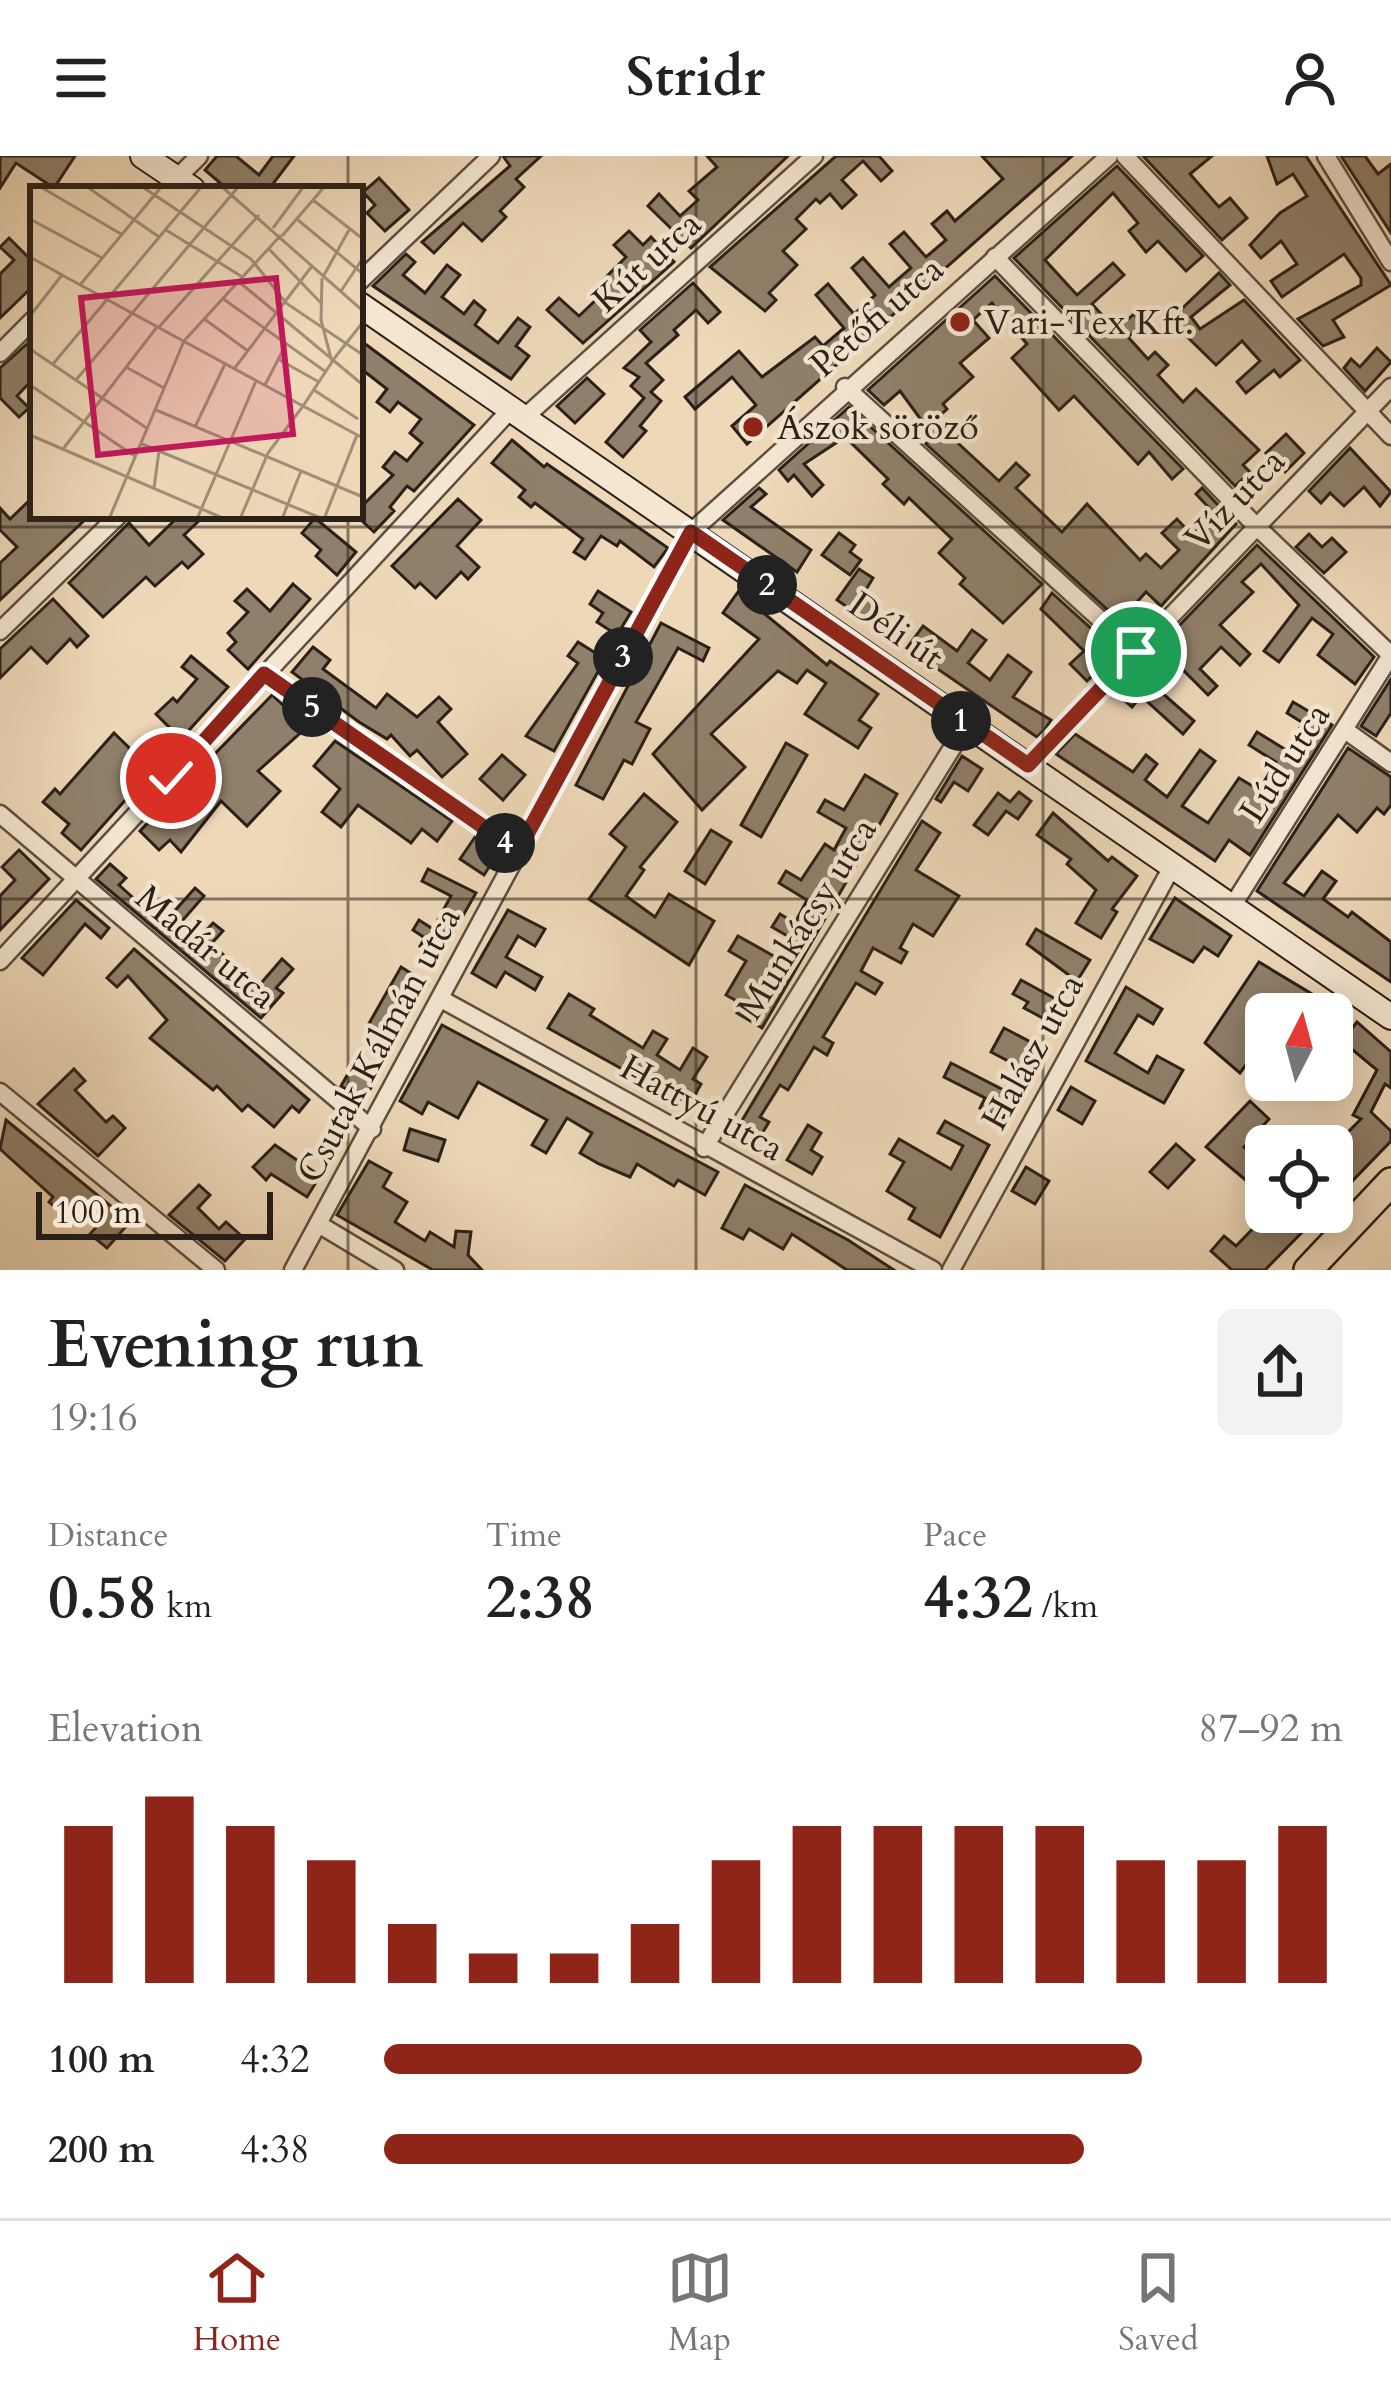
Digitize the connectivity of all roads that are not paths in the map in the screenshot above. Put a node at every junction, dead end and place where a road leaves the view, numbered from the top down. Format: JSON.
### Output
{"nodes":[{"id":1,"x":143,"y":156,"type":"edge"},
{"id":2,"x":199,"y":156,"type":"edge"},
{"id":3,"x":491,"y":156,"type":"edge"},
{"id":4,"x":814,"y":156,"type":"edge"},
{"id":5,"x":1109,"y":156,"type":"edge"},
{"id":6,"x":1125,"y":156,"type":"edge"},
{"id":7,"x":1326,"y":156,"type":"edge"},
{"id":8,"x":178,"y":186,"type":"edge"},
{"id":9,"x":995,"y":257,"type":"junction"},
{"id":10,"x":1391,"y":262,"type":"edge"},
{"id":11,"x":363,"y":278,"type":"edge"},
{"id":12,"x":363,"y":307,"type":"edge"},
{"id":13,"x":30,"y":323,"type":"edge"},
{"id":14,"x":0,"y":352,"type":"edge"},
{"id":15,"x":845,"y":387,"type":"junction"},
{"id":16,"x":1391,"y":387,"type":"edge"},
{"id":17,"x":519,"y":412,"type":"junction"},
{"id":18,"x":1368,"y":412,"type":"junction"},
{"id":19,"x":1391,"y":436,"type":"edge"},
{"id":20,"x":115,"y":519,"type":"edge"},
{"id":21,"x":1256,"y":526,"type":"junction"},
{"id":22,"x":691,"y":532,"type":"junction"},
{"id":23,"x":0,"y":631,"type":"edge"},
{"id":24,"x":1136,"y":652,"type":"junction"},
{"id":25,"x":1391,"y":655,"type":"edge"},
{"id":26,"x":264,"y":674,"type":"junction"},
{"id":27,"x":967,"y":724,"type":"junction"},
{"id":28,"x":1346,"y":730,"type":"junction"},
{"id":29,"x":1391,"y":763,"type":"edge"},
{"id":30,"x":1028,"y":765,"type":"junction"},
{"id":31,"x":0,"y":814,"type":"edge"},
{"id":32,"x":518,"y":851,"type":"junction"},
{"id":33,"x":1173,"y":865,"type":"junction"},
{"id":34,"x":77,"y":883,"type":"junction"},
{"id":35,"x":1233,"y":905,"type":"junction"},
{"id":36,"x":0,"y":961,"type":"edge"},
{"id":37,"x":441,"y":999,"type":"junction"},
{"id":38,"x":1391,"y":1017,"type":"edge"},
{"id":39,"x":0,"y":1092,"type":"edge"},
{"id":40,"x":372,"y":1129,"type":"junction"},
{"id":41,"x":704,"y":1148,"type":"junction"},
{"id":42,"x":1391,"y":1182,"type":"edge"},
{"id":43,"x":320,"y":1225,"type":"junction"},
{"id":44,"x":216,"y":1270,"type":"edge"},
{"id":45,"x":293,"y":1270,"type":"edge"},
{"id":46,"x":395,"y":1270,"type":"edge"},
{"id":47,"x":933,"y":1270,"type":"edge"},
{"id":48,"x":951,"y":1270,"type":"edge"},
{"id":49,"x":1308,"y":1270,"type":"edge"}],
"edges":[{"from":1,"to":8,"type":"street"},
{"from":2,"to":8,"type":"street"},
{"from":3,"to":11,"type":"street"},
{"from":4,"to":17,"type":"street","name":"Kút utca"},
{"from":5,"to":9,"type":"street","name":"Petőfi utca"},
{"from":6,"to":18,"type":"street"},
{"from":7,"to":10,"type":"street"},
{"from":9,"to":15,"type":"street","name":"Petőfi utca"},
{"from":9,"to":21,"type":"street"},
{"from":12,"to":17,"type":"street","name":"Déli út"},
{"from":13,"to":14,"type":"street"},
{"from":15,"to":22,"type":"street","name":"Petőfi utca"},
{"from":15,"to":24,"type":"street"},
{"from":16,"to":18,"type":"street","name":"Víz utca"},
{"from":17,"to":22,"type":"street","name":"Déli út"},
{"from":17,"to":26,"type":"street","name":"Kút utca"},
{"from":18,"to":19,"type":"street"},
{"from":18,"to":21,"type":"street","name":"Víz utca"},
{"from":20,"to":23,"type":"street"},
{"from":21,"to":24,"type":"street","name":"Víz utca"},
{"from":21,"to":25,"type":"street"},
{"from":22,"to":27,"type":"street","name":"Déli út"},
{"from":22,"to":32,"type":"street","name":"Csutak Kálmán utca"},
{"from":24,"to":30,"type":"street","name":"Víz utca"},
{"from":25,"to":28,"type":"street","name":"Lúd utca"},
{"from":26,"to":32,"type":"street"},
{"from":26,"to":34,"type":"street","name":"Kút utca"},
{"from":27,"to":30,"type":"street","name":"Déli út"},
{"from":27,"to":41,"type":"street","name":"Munkácsy utca"},
{"from":28,"to":29,"type":"street"},
{"from":28,"to":35,"type":"street","name":"Lúd utca"},
{"from":30,"to":33,"type":"street","name":"Déli út"},
{"from":31,"to":34,"type":"street","name":"Madár utca"},
{"from":32,"to":37,"type":"street","name":"Csutak Kálmán utca"},
{"from":33,"to":35,"type":"street","name":"Déli út"},
{"from":33,"to":48,"type":"street","name":"Halász utca"},
{"from":34,"to":36,"type":"street","name":"Kút utca"},
{"from":34,"to":40,"type":"street","name":"Madár utca"},
{"from":35,"to":38,"type":"street","name":"Déli út"},
{"from":37,"to":40,"type":"street","name":"Csutak Kálmán utca"},
{"from":37,"to":41,"type":"street","name":"Hattyú utca"},
{"from":39,"to":44,"type":"street"},
{"from":40,"to":43,"type":"street","name":"Csutak Kálmán utca"},
{"from":41,"to":47,"type":"street","name":"Hattyú utca"},
{"from":42,"to":49,"type":"main road"},
{"from":43,"to":45,"type":"street","name":"Csutak Kálmán utca"},
{"from":43,"to":46,"type":"street"}]}
